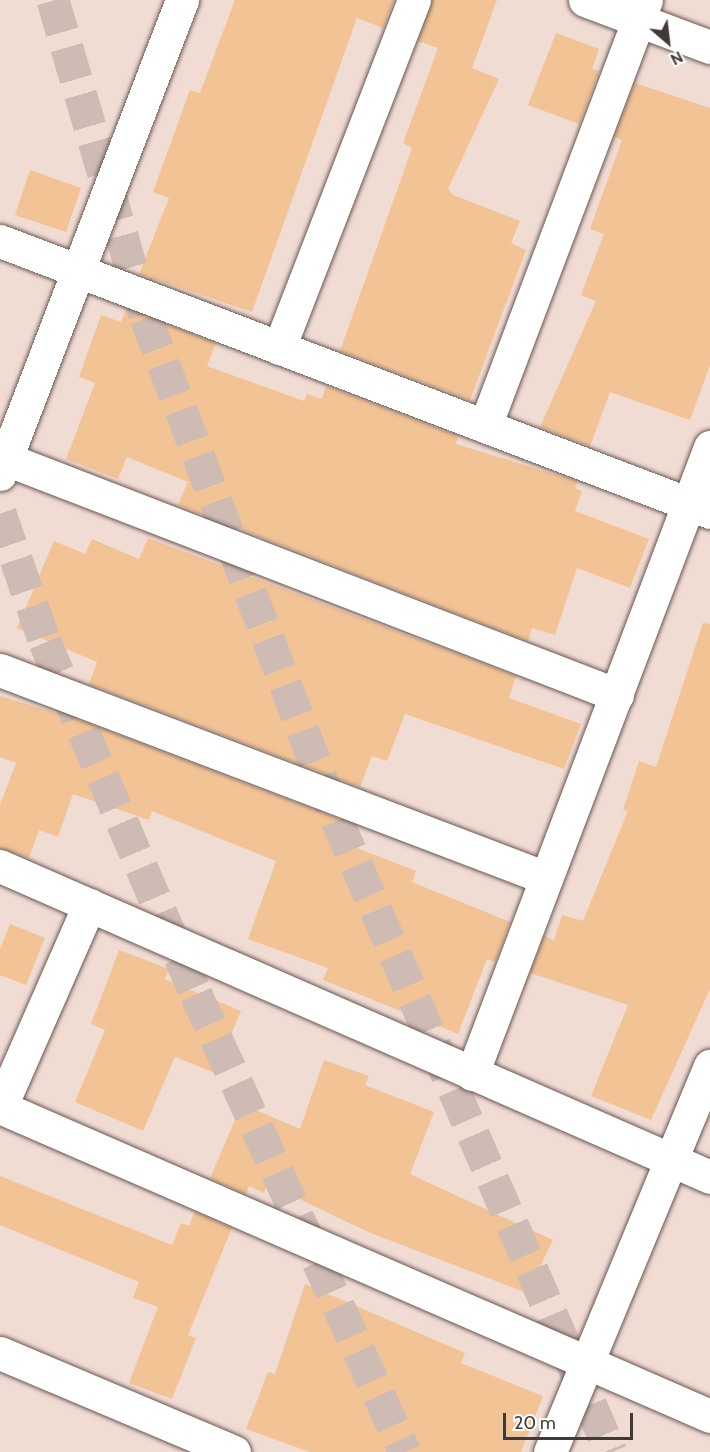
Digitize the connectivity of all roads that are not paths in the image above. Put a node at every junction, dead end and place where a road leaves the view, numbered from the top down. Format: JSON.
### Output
{"nodes":[{"id":1,"x":182,"y":0,"type":"edge"},
{"id":2,"x":414,"y":0,"type":"edge"},
{"id":3,"x":585,"y":0,"type":"edge"},
{"id":4,"x":642,"y":10,"type":"edge"},
{"id":5,"x":710,"y":47,"type":"edge"},
{"id":6,"x":0,"y":241,"type":"edge"},
{"id":7,"x":80,"y":271,"type":"junction"},
{"id":8,"x":279,"y":348,"type":"junction"},
{"id":9,"x":485,"y":426,"type":"junction"},
{"id":10,"x":710,"y":447,"type":"edge"},
{"id":11,"x":3,"y":466,"type":"edge"},
{"id":12,"x":699,"y":508,"type":"edge"},
{"id":13,"x":0,"y":670,"type":"edge"},
{"id":14,"x":616,"y":695,"type":"junction"},
{"id":15,"x":0,"y":866,"type":"edge"},
{"id":16,"x":546,"y":878,"type":"junction"},
{"id":17,"x":89,"y":905,"type":"junction"},
{"id":18,"x":710,"y":1065,"type":"edge"},
{"id":19,"x":472,"y":1074,"type":"junction"},
{"id":20,"x":0,"y":1108,"type":"edge"},
{"id":21,"x":674,"y":1161,"type":"junction"},
{"id":22,"x":710,"y":1177,"type":"edge"},
{"id":23,"x":0,"y":1353,"type":"edge"},
{"id":24,"x":588,"y":1363,"type":"junction"},
{"id":25,"x":710,"y":1416,"type":"edge"},
{"id":26,"x":234,"y":1452,"type":"edge"},
{"id":27,"x":550,"y":1452,"type":"edge"}],
"edges":[{"from":1,"to":7,"type":"street"},
{"from":2,"to":8,"type":"street"},
{"from":3,"to":4,"type":"street"},
{"from":4,"to":5,"type":"street"},
{"from":4,"to":9,"type":"street"},
{"from":6,"to":7,"type":"street"},
{"from":7,"to":8,"type":"street"},
{"from":7,"to":11,"type":"street"},
{"from":8,"to":9,"type":"street"},
{"from":9,"to":12,"type":"street"},
{"from":10,"to":12,"type":"street"},
{"from":11,"to":14,"type":"street"},
{"from":12,"to":14,"type":"street"},
{"from":13,"to":16,"type":"street"},
{"from":14,"to":16,"type":"street"},
{"from":15,"to":17,"type":"street"},
{"from":16,"to":19,"type":"street"},
{"from":17,"to":19,"type":"street"},
{"from":17,"to":20,"type":"street"},
{"from":18,"to":21,"type":"street"},
{"from":19,"to":21,"type":"street"},
{"from":20,"to":24,"type":"street"},
{"from":21,"to":22,"type":"street"},
{"from":21,"to":24,"type":"street"},
{"from":23,"to":26,"type":"street"},
{"from":24,"to":25,"type":"street"},
{"from":24,"to":27,"type":"street"}]}
